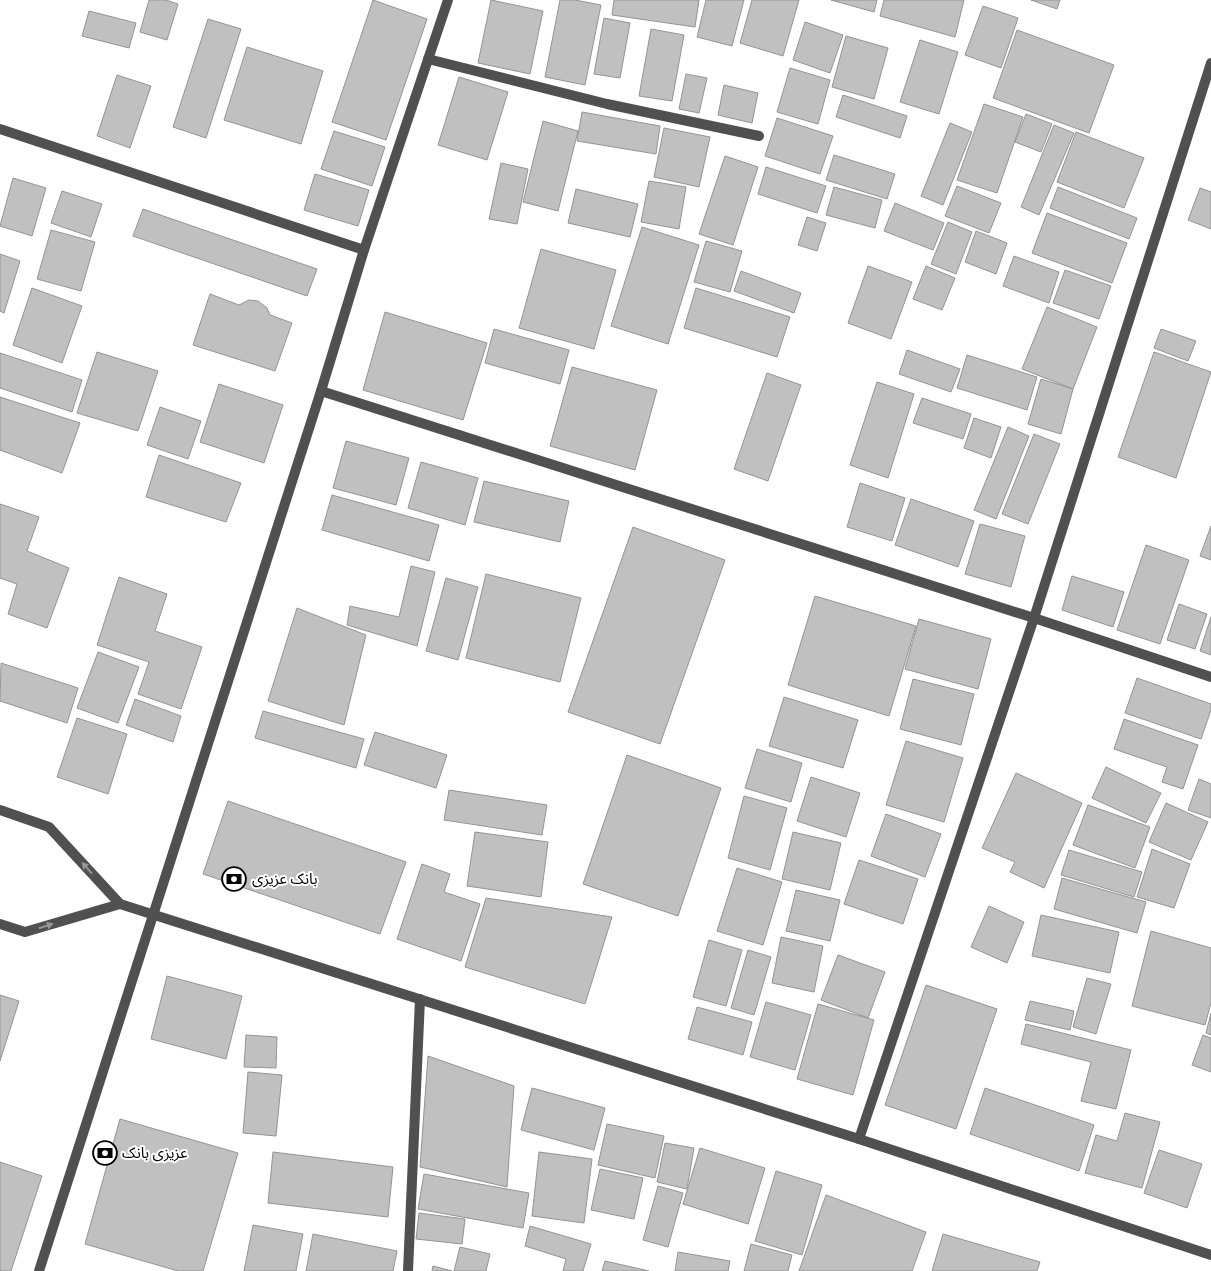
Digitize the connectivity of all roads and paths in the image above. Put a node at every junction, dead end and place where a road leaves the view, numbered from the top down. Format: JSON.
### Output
{"nodes":[{"id":1,"x":448,"y":0,"type":"edge"},
{"id":2,"x":428,"y":59,"type":"junction"},
{"id":3,"x":1211,"y":63,"type":"edge"},
{"id":4,"x":0,"y":129,"type":"edge"},
{"id":5,"x":759,"y":136,"type":"dead end"},
{"id":6,"x":364,"y":250,"type":"junction"},
{"id":7,"x":321,"y":391,"type":"junction"},
{"id":8,"x":1034,"y":618,"type":"junction"},
{"id":9,"x":1211,"y":677,"type":"edge"},
{"id":10,"x":0,"y":810,"type":"edge"},
{"id":11,"x":120,"y":904,"type":"junction"},
{"id":12,"x":153,"y":914,"type":"junction"},
{"id":13,"x":0,"y":924,"type":"edge"},
{"id":14,"x":420,"y":999,"type":"junction"},
{"id":15,"x":858,"y":1139,"type":"junction"},
{"id":16,"x":1211,"y":1255,"type":"edge"},
{"id":17,"x":39,"y":1271,"type":"edge"},
{"id":18,"x":408,"y":1271,"type":"edge"}],
"edges":[{"from":1,"to":2,"type":"street"},
{"from":2,"to":5,"type":"street"},
{"from":2,"to":6,"type":"street"},
{"from":3,"to":8,"type":"street"},
{"from":4,"to":6,"type":"street"},
{"from":6,"to":7,"type":"street"},
{"from":7,"to":8,"type":"street"},
{"from":7,"to":12,"type":"street"},
{"from":8,"to":9,"type":"street"},
{"from":8,"to":15,"type":"street"},
{"from":11,"to":10,"type":"street","one_way":true},
{"from":11,"to":12,"type":"street"},
{"from":13,"to":11,"type":"street","one_way":true},
{"from":12,"to":14,"type":"street"},
{"from":12,"to":17,"type":"street"},
{"from":14,"to":15,"type":"street"},
{"from":14,"to":18,"type":"street"},
{"from":15,"to":16,"type":"street"}]}
